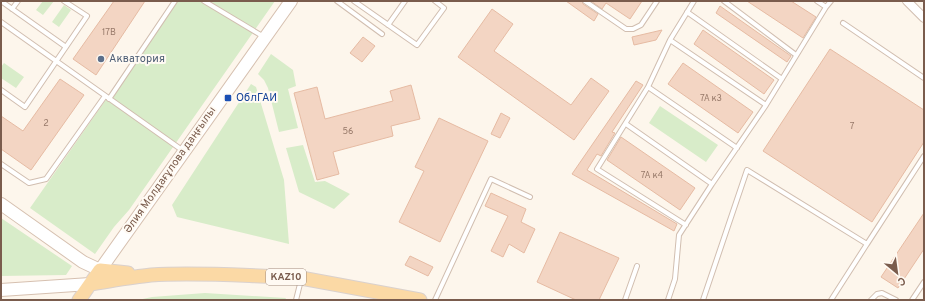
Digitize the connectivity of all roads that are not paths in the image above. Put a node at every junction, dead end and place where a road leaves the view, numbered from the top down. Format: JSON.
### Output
{"nodes":[{"id":1,"x":1,"y":1,"type":"edge"},
{"id":2,"x":18,"y":1,"type":"edge"},
{"id":3,"x":64,"y":1,"type":"edge"},
{"id":4,"x":175,"y":1,"type":"edge"},
{"id":5,"x":204,"y":1,"type":"edge"},
{"id":6,"x":290,"y":1,"type":"edge"},
{"id":7,"x":337,"y":1,"type":"edge"},
{"id":8,"x":354,"y":1,"type":"edge"},
{"id":9,"x":405,"y":1,"type":"edge"},
{"id":10,"x":435,"y":1,"type":"edge"},
{"id":11,"x":585,"y":1,"type":"edge"},
{"id":12,"x":657,"y":1,"type":"edge"},
{"id":13,"x":694,"y":1,"type":"edge"},
{"id":14,"x":724,"y":1,"type":"edge"},
{"id":15,"x":817,"y":1,"type":"edge"},
{"id":16,"x":830,"y":1,"type":"edge"},
{"id":17,"x":907,"y":1,"type":"edge"},
{"id":18,"x":826,"y":7,"type":"junction"},
{"id":19,"x":12,"y":9,"type":"junction"},
{"id":20,"x":687,"y":12,"type":"junction"},
{"id":21,"x":924,"y":18,"type":"edge"},
{"id":22,"x":1,"y":23,"type":"edge"},
{"id":23,"x":843,"y":23,"type":"dead end"},
{"id":24,"x":388,"y":25,"type":"junction"},
{"id":25,"x":382,"y":34,"type":"dead end"},
{"id":26,"x":265,"y":37,"type":"junction"},
{"id":27,"x":670,"y":40,"type":"junction"},
{"id":28,"x":66,"y":47,"type":"junction"},
{"id":29,"x":796,"y":56,"type":"junction"},
{"id":30,"x":57,"y":61,"type":"junction"},
{"id":31,"x":924,"y":78,"type":"edge"},
{"id":32,"x":782,"y":80,"type":"junction"},
{"id":33,"x":648,"y":87,"type":"junction"},
{"id":34,"x":1,"y":90,"type":"edge"},
{"id":35,"x":105,"y":96,"type":"junction"},
{"id":36,"x":109,"y":99,"type":"junction"},
{"id":37,"x":766,"y":105,"type":"junction"},
{"id":38,"x":626,"y":124,"type":"junction"},
{"id":39,"x":737,"y":148,"type":"junction"},
{"id":40,"x":184,"y":152,"type":"junction"},
{"id":41,"x":924,"y":156,"type":"edge"},
{"id":42,"x":1,"y":164,"type":"edge"},
{"id":43,"x":712,"y":184,"type":"junction"},
{"id":44,"x":530,"y":197,"type":"dead end"},
{"id":45,"x":1,"y":204,"type":"edge"},
{"id":46,"x":686,"y":226,"type":"junction"},
{"id":47,"x":867,"y":244,"type":"junction"},
{"id":48,"x":637,"y":266,"type":"dead end"},
{"id":49,"x":100,"y":270,"type":"junction"},
{"id":50,"x":150,"y":276,"type":"junction"},
{"id":51,"x":301,"y":278,"type":"junction"},
{"id":52,"x":924,"y":282,"type":"edge"},
{"id":53,"x":90,"y":284,"type":"junction"},
{"id":54,"x":1,"y":290,"type":"edge"},
{"id":55,"x":395,"y":298,"type":"edge"},
{"id":56,"x":79,"y":300,"type":"edge"},
{"id":57,"x":296,"y":300,"type":"edge"},
{"id":58,"x":420,"y":300,"type":"edge"},
{"id":59,"x":435,"y":300,"type":"edge"},
{"id":60,"x":625,"y":300,"type":"edge"},
{"id":61,"x":668,"y":300,"type":"edge"},
{"id":62,"x":703,"y":300,"type":"edge"},
{"id":63,"x":832,"y":300,"type":"edge"},
{"id":64,"x":871,"y":300,"type":"edge"},
{"id":65,"x":896,"y":300,"type":"edge"},
{"id":66,"x":912,"y":300,"type":"edge"}],
"edges":[{"from":1,"to":19,"type":"lane"},
{"from":2,"to":19,"type":"lane"},
{"from":3,"to":28,"type":"lane"},
{"from":4,"to":36,"type":"lane"},
{"from":5,"to":26,"type":"lane"},
{"from":6,"to":26,"type":"main road","name":"Әлия Молдағұлова даңғылы"},
{"from":7,"to":25,"type":"lane"},
{"from":8,"to":24,"type":"lane"},
{"from":9,"to":24,"type":"lane"},
{"from":10,"to":24,"type":"lane"},
{"from":11,"to":12,"type":"lane"},
{"from":13,"to":20,"type":"lane"},
{"from":14,"to":29,"type":"lane"},
{"from":15,"to":18,"type":"lane"},
{"from":16,"to":18,"type":"lane"},
{"from":17,"to":21,"type":"street"},
{"from":18,"to":29,"type":"lane"},
{"from":19,"to":28,"type":"lane"},
{"from":20,"to":27,"type":"lane"},
{"from":20,"to":32,"type":"lane"},
{"from":22,"to":30,"type":"lane"},
{"from":23,"to":31,"type":"lane"},
{"from":26,"to":40,"type":"main road","name":"Әлия Молдағұлова даңғылы"},
{"from":27,"to":33,"type":"lane"},
{"from":27,"to":37,"type":"lane"},
{"from":28,"to":30,"type":"lane"},
{"from":29,"to":32,"type":"lane"},
{"from":30,"to":34,"type":"lane"},
{"from":30,"to":35,"type":"lane"},
{"from":32,"to":37,"type":"lane"},
{"from":33,"to":38,"type":"lane"},
{"from":33,"to":39,"type":"lane"},
{"from":35,"to":36,"type":"lane"},
{"from":35,"to":42,"type":"lane"},
{"from":36,"to":40,"type":"lane"},
{"from":37,"to":39,"type":"lane"},
{"from":38,"to":43,"type":"lane"},
{"from":38,"to":46,"type":"lane"},
{"from":39,"to":43,"type":"lane"},
{"from":40,"to":49,"type":"main road","name":"Әлия Молдағұлова даңғылы"},
{"from":41,"to":47,"type":"lane"},
{"from":43,"to":46,"type":"lane"},
{"from":44,"to":59,"type":"lane"},
{"from":45,"to":49,"type":"main road"},
{"from":46,"to":61,"type":"lane"},
{"from":47,"to":62,"type":"lane"},
{"from":47,"to":63,"type":"lane"},
{"from":48,"to":60,"type":"lane"},
{"from":49,"to":50,"type":"main road","number":"KAZ10"},
{"from":49,"to":53,"type":"main road","name":"Әлия Молдағұлова даңғылы"},
{"from":50,"to":51,"type":"main road","number":"KAZ10"},
{"from":50,"to":53,"type":"main road","number":"KAZ10"},
{"from":51,"to":55,"type":"main road","number":"KAZ10"},
{"from":51,"to":57,"type":"lane"},
{"from":52,"to":66,"type":"lane"},
{"from":53,"to":54,"type":"main road"},
{"from":53,"to":56,"type":"main road","name":"Әлия Молдағұлова даңғылы"},
{"from":55,"to":58,"type":"main road","number":"KAZ10"},
{"from":64,"to":65,"type":"lane"}]}
